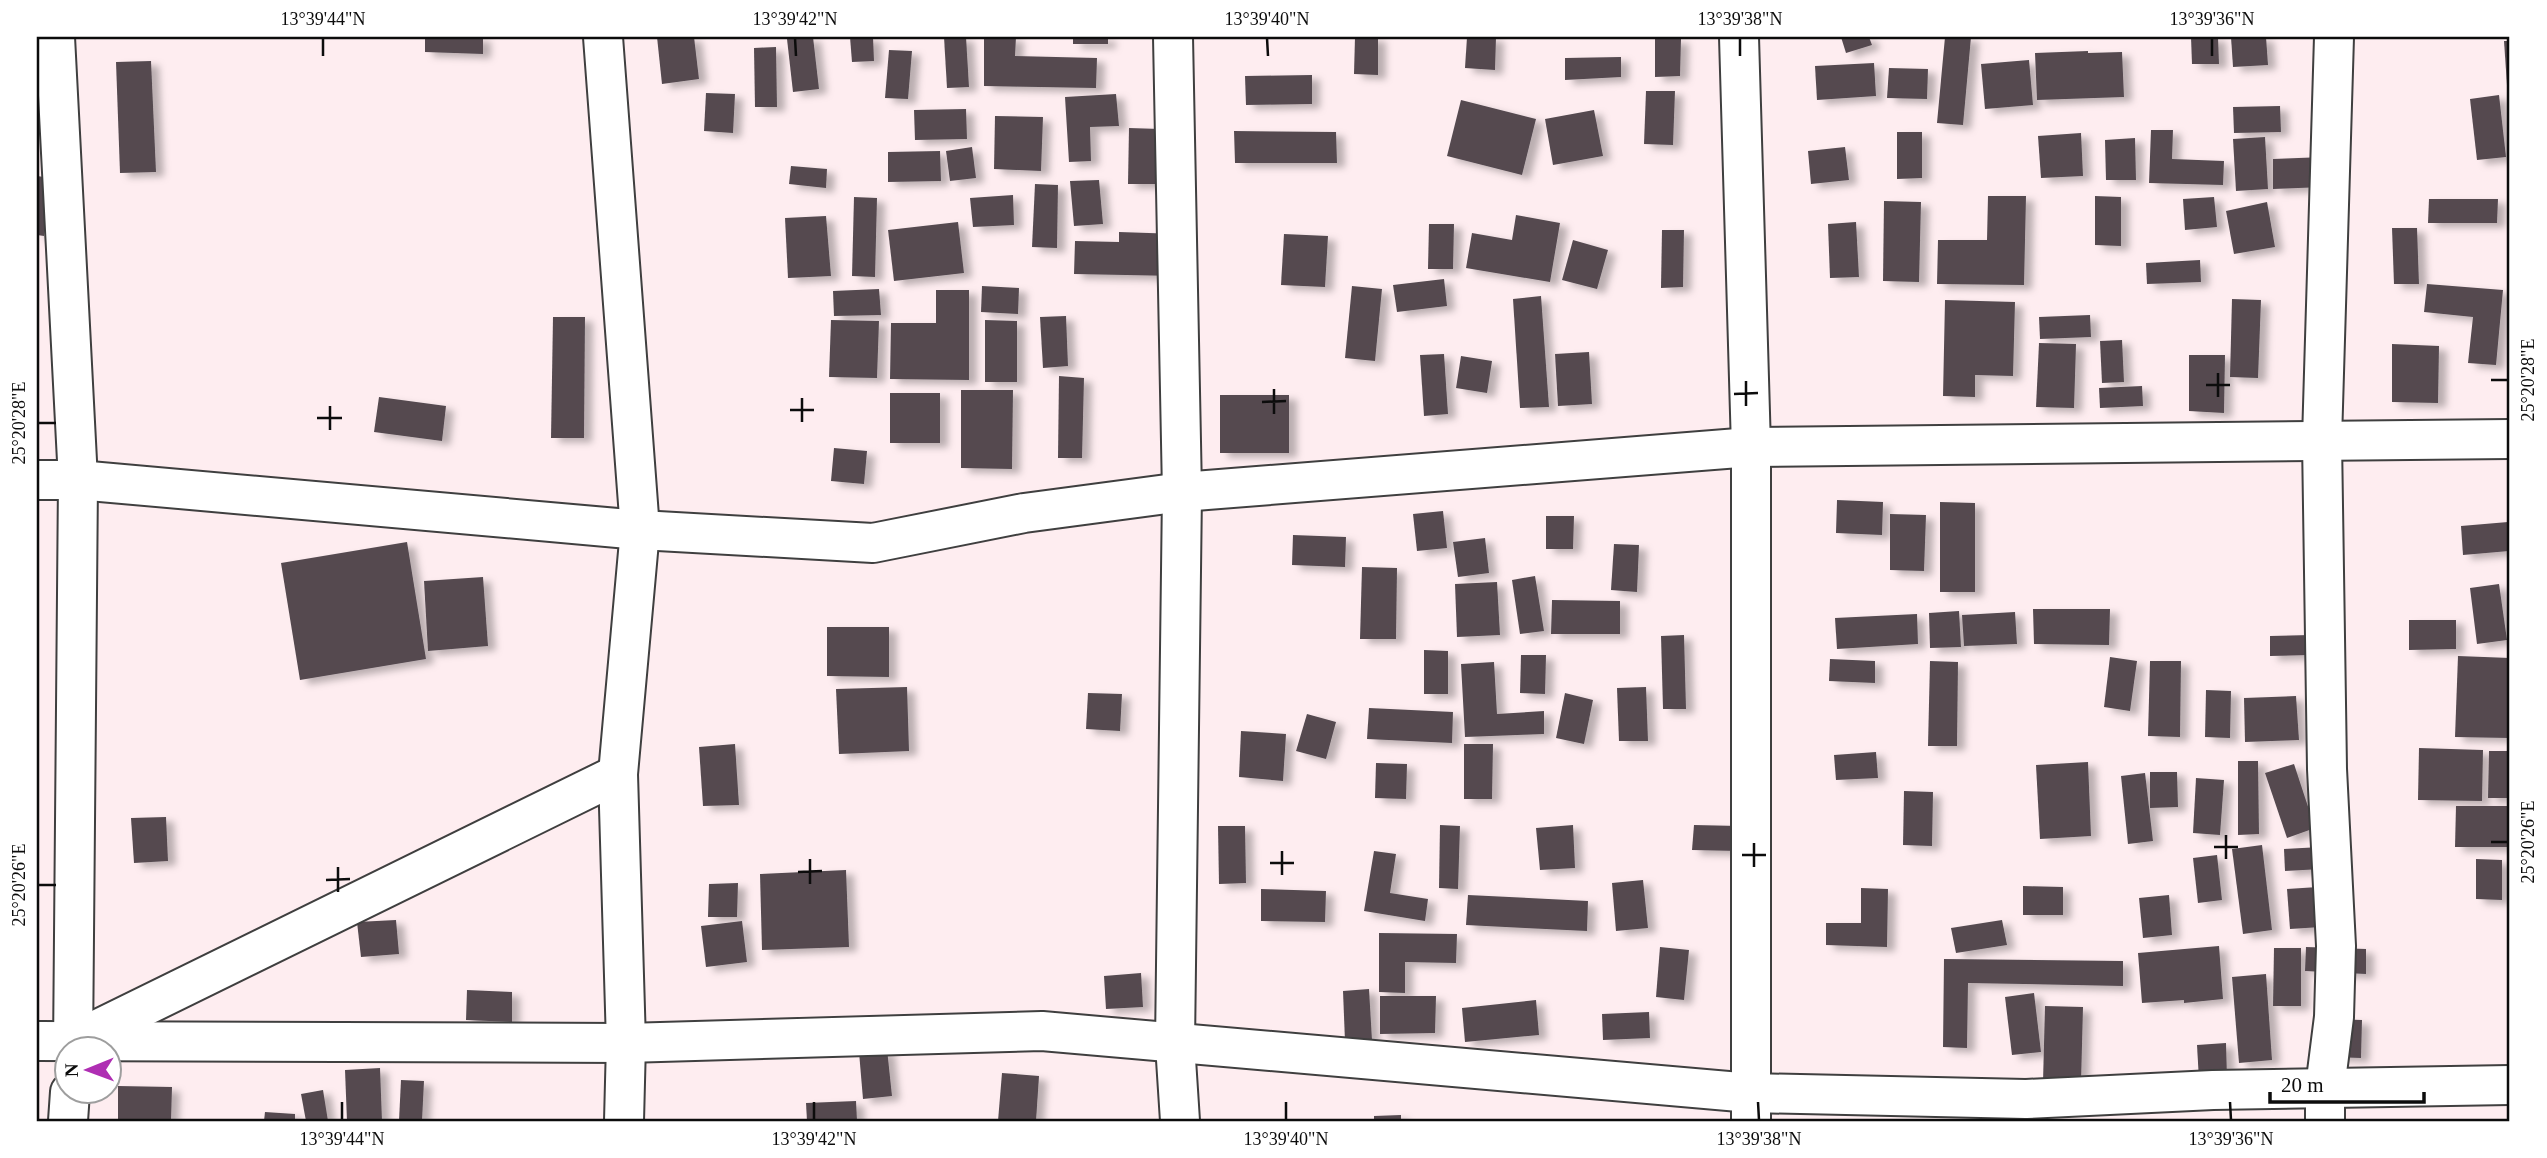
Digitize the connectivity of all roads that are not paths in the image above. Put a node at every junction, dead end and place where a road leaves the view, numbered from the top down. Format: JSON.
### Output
{"nodes":[{"id":1,"x":55,"y":37,"type":"edge"},
{"id":2,"x":603,"y":37,"type":"edge"},
{"id":3,"x":1173,"y":37,"type":"edge"},
{"id":4,"x":1739,"y":37,"type":"edge"},
{"id":5,"x":2334,"y":37,"type":"edge"},
{"id":6,"x":2510,"y":439,"type":"edge"},
{"id":7,"x":2322,"y":440,"type":"junction"},
{"id":8,"x":1752,"y":447,"type":"junction"},
{"id":9,"x":37,"y":480,"type":"edge"},
{"id":10,"x":78,"y":480,"type":"junction"},
{"id":11,"x":1182,"y":492,"type":"junction"},
{"id":12,"x":640,"y":530,"type":"junction"},
{"id":13,"x":618,"y":774,"type":"junction"},
{"id":14,"x":61,"y":1036,"type":"edge"},
{"id":15,"x":78,"y":1036,"type":"edge"},
{"id":16,"x":626,"y":1043,"type":"junction"},
{"id":17,"x":122,"y":1044,"type":"edge"},
{"id":18,"x":1175,"y":1044,"type":"junction"},
{"id":19,"x":2510,"y":1086,"type":"edge"},
{"id":20,"x":2325,"y":1105,"type":"edge"},
{"id":21,"x":1751,"y":1107,"type":"edge"},
{"id":22,"x":624,"y":1121,"type":"edge"},
{"id":23,"x":1180,"y":1121,"type":"edge"}],
"edges":[{"from":1,"to":10,"type":"street"},
{"from":2,"to":12,"type":"street"},
{"from":3,"to":11,"type":"street"},
{"from":4,"to":8,"type":"street"},
{"from":5,"to":7,"type":"street"},
{"from":6,"to":7,"type":"street"},
{"from":7,"to":8,"type":"street"},
{"from":7,"to":20,"type":"street"},
{"from":8,"to":11,"type":"street"},
{"from":8,"to":21,"type":"street"},
{"from":9,"to":10,"type":"street"},
{"from":10,"to":12,"type":"street"},
{"from":10,"to":14,"type":"street"},
{"from":11,"to":12,"type":"street"},
{"from":11,"to":18,"type":"street"},
{"from":12,"to":13,"type":"street"},
{"from":13,"to":15,"type":"street"},
{"from":13,"to":16,"type":"street"},
{"from":16,"to":17,"type":"street"},
{"from":16,"to":18,"type":"street"},
{"from":16,"to":22,"type":"street"},
{"from":18,"to":21,"type":"street"},
{"from":18,"to":23,"type":"street"},
{"from":19,"to":20,"type":"street"},
{"from":20,"to":21,"type":"street"}]}
